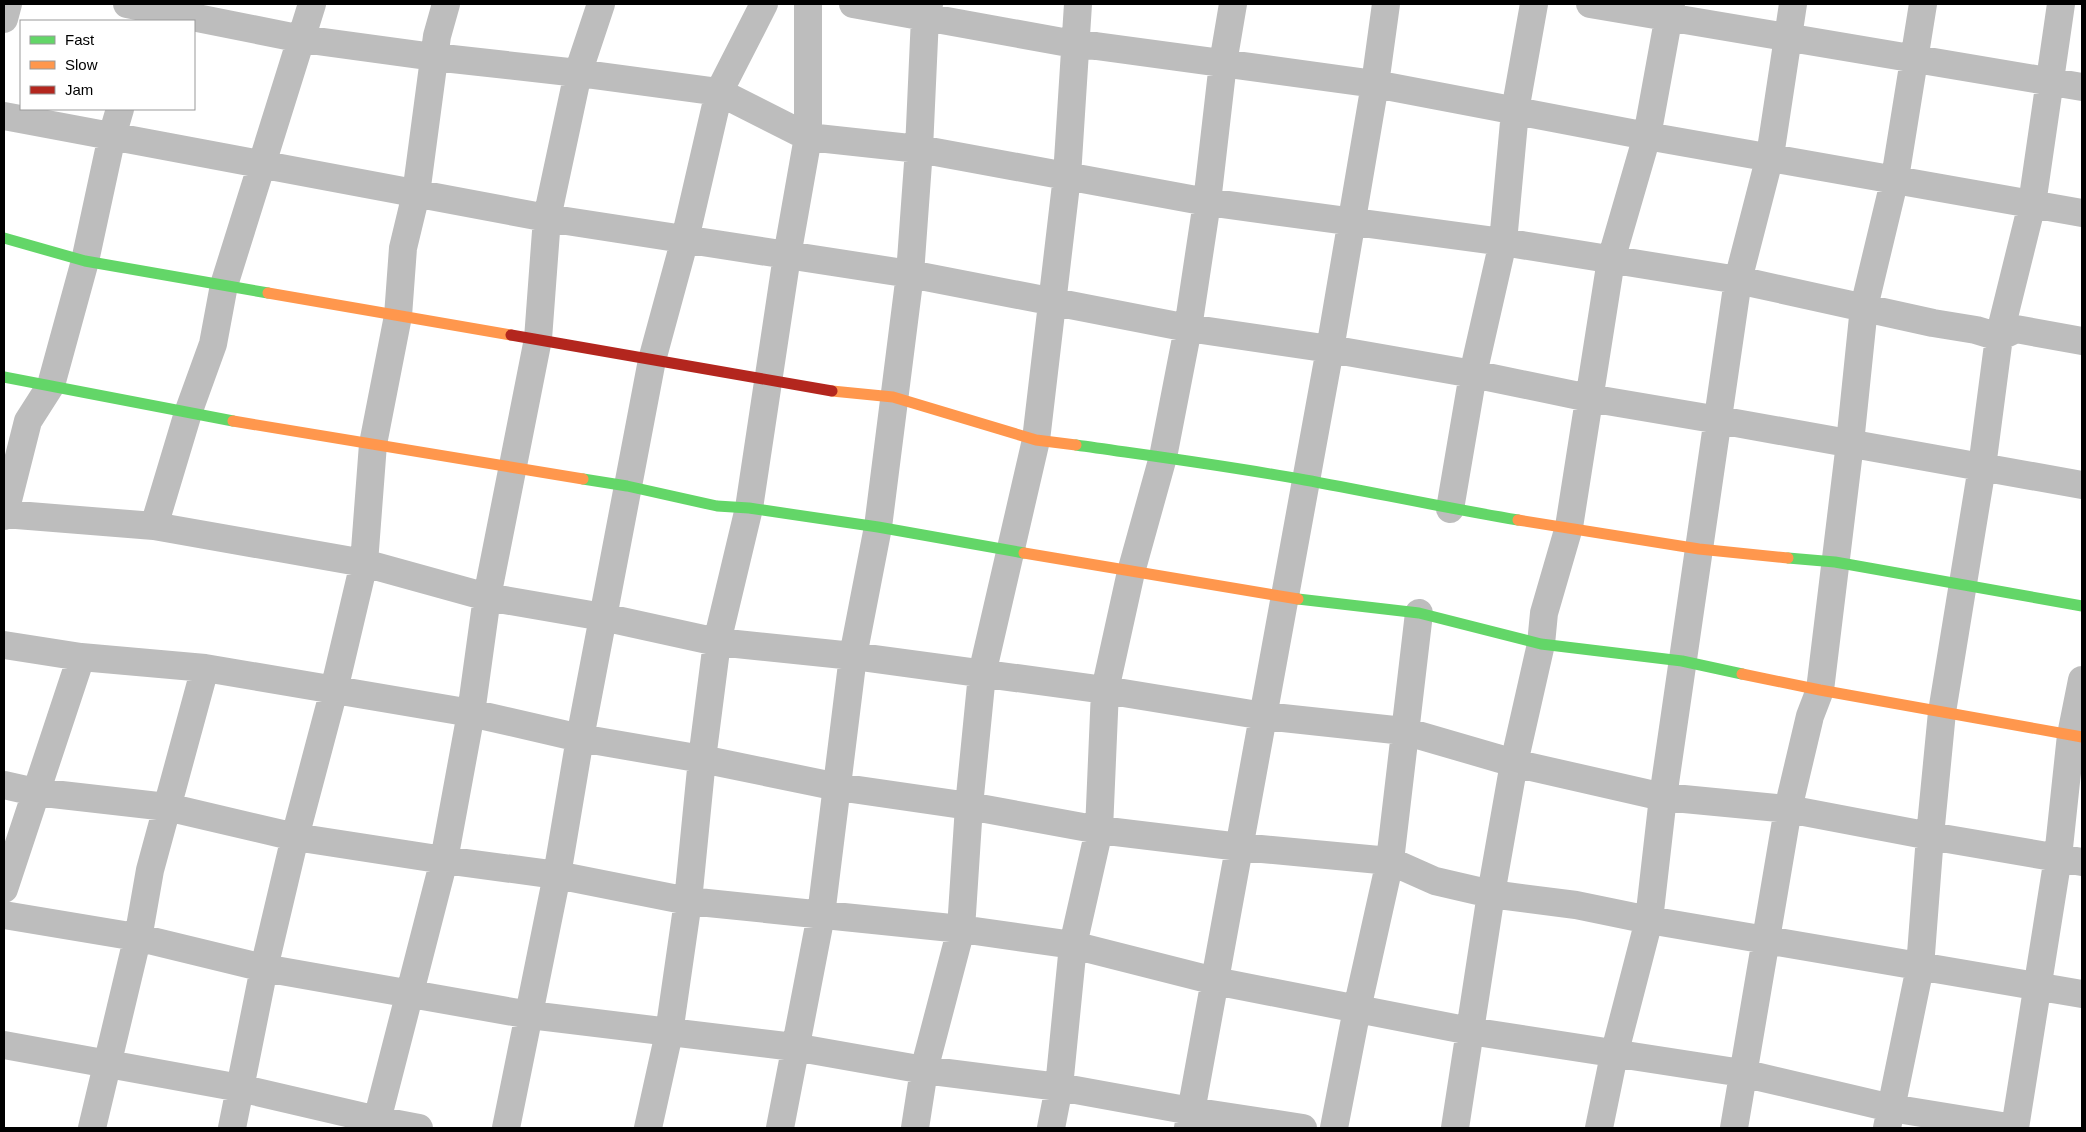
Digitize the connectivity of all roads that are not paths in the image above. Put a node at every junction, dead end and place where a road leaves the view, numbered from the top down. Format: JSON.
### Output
{"nodes":[{"id":1,"x":8,"y":4,"type":"edge"},
{"id":2,"x":312,"y":4,"type":"edge"},
{"id":3,"x":446,"y":4,"type":"edge"},
{"id":4,"x":601,"y":4,"type":"edge"},
{"id":5,"x":764,"y":4,"type":"edge"},
{"id":6,"x":808,"y":4,"type":"edge"},
{"id":7,"x":853,"y":4,"type":"edge"},
{"id":8,"x":1078,"y":4,"type":"edge"},
{"id":9,"x":1233,"y":4,"type":"edge"},
{"id":10,"x":1386,"y":4,"type":"edge"},
{"id":11,"x":1534,"y":4,"type":"edge"},
{"id":12,"x":1590,"y":4,"type":"edge"},
{"id":13,"x":1793,"y":4,"type":"edge"},
{"id":14,"x":1923,"y":4,"type":"edge"},
{"id":15,"x":2061,"y":4,"type":"edge"},
{"id":16,"x":144,"y":10,"type":"edge"},
{"id":17,"x":927,"y":11,"type":"edge"},
{"id":18,"x":1669,"y":11,"type":"edge"},
{"id":19,"x":4,"y":19,"type":"edge"},
{"id":20,"x":1789,"y":37,"type":"junction"},
{"id":21,"x":302,"y":39,"type":"junction"},
{"id":22,"x":1074,"y":44,"type":"junction"},
{"id":23,"x":434,"y":57,"type":"junction"},
{"id":24,"x":1915,"y":58,"type":"junction"},
{"id":25,"x":1223,"y":63,"type":"junction"},
{"id":26,"x":578,"y":73,"type":"junction"},
{"id":27,"x":2050,"y":82,"type":"junction"},
{"id":28,"x":1375,"y":84,"type":"junction"},
{"id":29,"x":2082,"y":88,"type":"edge"},
{"id":30,"x":719,"y":92,"type":"junction"},
{"id":31,"x":120,"y":110,"type":"edge"},
{"id":32,"x":1515,"y":111,"type":"junction"},
{"id":33,"x":4,"y":116,"type":"edge"},
{"id":34,"x":112,"y":136,"type":"junction"},
{"id":35,"x":1647,"y":136,"type":"junction"},
{"id":36,"x":808,"y":137,"type":"junction"},
{"id":37,"x":919,"y":149,"type":"junction"},
{"id":38,"x":1770,"y":156,"type":"junction"},
{"id":39,"x":263,"y":163,"type":"junction"},
{"id":40,"x":1067,"y":176,"type":"junction"},
{"id":41,"x":1895,"y":178,"type":"junction"},
{"id":42,"x":416,"y":194,"type":"junction"},
{"id":43,"x":1207,"y":202,"type":"junction"},
{"id":44,"x":2032,"y":204,"type":"junction"},
{"id":45,"x":2082,"y":213,"type":"edge"},
{"id":46,"x":547,"y":218,"type":"junction"},
{"id":47,"x":1351,"y":220,"type":"junction"},
{"id":48,"x":4,"y":238,"type":"edge"},
{"id":49,"x":685,"y":239,"type":"junction"},
{"id":50,"x":1503,"y":242,"type":"junction"},
{"id":51,"x":786,"y":256,"type":"junction"},
{"id":52,"x":1612,"y":260,"type":"junction"},
{"id":53,"x":85,"y":261,"type":"junction"},
{"id":54,"x":910,"y":274,"type":"junction"},
{"id":55,"x":1738,"y":280,"type":"junction"},
{"id":56,"x":224,"y":285,"type":"junction"},
{"id":57,"x":1052,"y":302,"type":"junction"},
{"id":58,"x":1864,"y":307,"type":"junction"},
{"id":59,"x":398,"y":316,"type":"junction"},
{"id":60,"x":1188,"y":328,"type":"junction"},
{"id":61,"x":2000,"y":337,"type":"junction"},
{"id":62,"x":538,"y":339,"type":"junction"},
{"id":63,"x":2082,"y":341,"type":"edge"},
{"id":64,"x":1330,"y":349,"type":"junction"},
{"id":65,"x":652,"y":360,"type":"junction"},
{"id":66,"x":1473,"y":374,"type":"junction"},
{"id":67,"x":4,"y":377,"type":"edge"},
{"id":68,"x":769,"y":379,"type":"junction"},
{"id":69,"x":51,"y":386,"type":"junction"},
{"id":70,"x":894,"y":397,"type":"junction"},
{"id":71,"x":1589,"y":398,"type":"junction"},
{"id":72,"x":188,"y":413,"type":"junction"},
{"id":73,"x":1719,"y":420,"type":"junction"},
{"id":74,"x":1036,"y":440,"type":"junction"},
{"id":75,"x":1850,"y":443,"type":"junction"},
{"id":76,"x":373,"y":444,"type":"junction"},
{"id":77,"x":1163,"y":457,"type":"junction"},
{"id":78,"x":1982,"y":467,"type":"junction"},
{"id":79,"x":512,"y":468,"type":"junction"},
{"id":80,"x":1305,"y":480,"type":"junction"},
{"id":81,"x":626,"y":486,"type":"junction"},
{"id":82,"x":2082,"y":486,"type":"edge"},
{"id":83,"x":750,"y":508,"type":"junction"},
{"id":84,"x":1450,"y":509,"type":"junction"},
{"id":85,"x":4,"y":515,"type":"edge"},
{"id":86,"x":154,"y":526,"type":"junction"},
{"id":87,"x":878,"y":527,"type":"junction"},
{"id":88,"x":1569,"y":527,"type":"junction"},
{"id":89,"x":1699,"y":549,"type":"junction"},
{"id":90,"x":1009,"y":551,"type":"junction"},
{"id":91,"x":1835,"y":562,"type":"junction"},
{"id":92,"x":364,"y":563,"type":"junction"},
{"id":93,"x":1131,"y":572,"type":"junction"},
{"id":94,"x":1962,"y":585,"type":"junction"},
{"id":95,"x":487,"y":597,"type":"junction"},
{"id":96,"x":1285,"y":598,"type":"junction"},
{"id":97,"x":2082,"y":606,"type":"edge"},
{"id":98,"x":1419,"y":614,"type":"junction"},
{"id":99,"x":603,"y":617,"type":"junction"},
{"id":100,"x":717,"y":642,"type":"junction"},
{"id":101,"x":1541,"y":644,"type":"junction"},
{"id":102,"x":4,"y":645,"type":"edge"},
{"id":103,"x":853,"y":656,"type":"junction"},
{"id":104,"x":81,"y":657,"type":"junction"},
{"id":105,"x":1682,"y":661,"type":"junction"},
{"id":106,"x":205,"y":668,"type":"junction"},
{"id":107,"x":982,"y":674,"type":"junction"},
{"id":108,"x":2082,"y":680,"type":"edge"},
{"id":109,"x":334,"y":690,"type":"junction"},
{"id":110,"x":1105,"y":690,"type":"junction"},
{"id":111,"x":1820,"y":690,"type":"junction"},
{"id":112,"x":1942,"y":712,"type":"junction"},
{"id":113,"x":471,"y":713,"type":"junction"},
{"id":114,"x":1264,"y":716,"type":"junction"},
{"id":115,"x":1404,"y":731,"type":"junction"},
{"id":116,"x":2077,"y":736,"type":"edge"},
{"id":117,"x":580,"y":738,"type":"junction"},
{"id":118,"x":702,"y":759,"type":"junction"},
{"id":119,"x":1514,"y":763,"type":"junction"},
{"id":120,"x":4,"y":785,"type":"edge"},
{"id":121,"x":838,"y":787,"type":"junction"},
{"id":122,"x":35,"y":792,"type":"junction"},
{"id":123,"x":1663,"y":797,"type":"junction"},
{"id":124,"x":969,"y":806,"type":"junction"},
{"id":125,"x":167,"y":807,"type":"junction"},
{"id":126,"x":1788,"y":809,"type":"junction"},
{"id":127,"x":1099,"y":830,"type":"junction"},
{"id":128,"x":1930,"y":836,"type":"junction"},
{"id":129,"x":295,"y":837,"type":"junction"},
{"id":130,"x":1240,"y":847,"type":"junction"},
{"id":131,"x":2070,"y":859,"type":"edge"},
{"id":132,"x":444,"y":860,"type":"junction"},
{"id":133,"x":1390,"y":861,"type":"junction"},
{"id":134,"x":557,"y":875,"type":"junction"},
{"id":135,"x":4,"y":889,"type":"edge"},
{"id":136,"x":1491,"y":894,"type":"junction"},
{"id":137,"x":688,"y":901,"type":"junction"},
{"id":138,"x":4,"y":915,"type":"edge"},
{"id":139,"x":820,"y":915,"type":"junction"},
{"id":140,"x":1648,"y":920,"type":"junction"},
{"id":141,"x":961,"y":929,"type":"junction"},
{"id":142,"x":136,"y":937,"type":"junction"},
{"id":143,"x":1767,"y":940,"type":"junction"},
{"id":144,"x":1073,"y":945,"type":"junction"},
{"id":145,"x":1920,"y":967,"type":"junction"},
{"id":146,"x":264,"y":968,"type":"junction"},
{"id":147,"x":1215,"y":981,"type":"junction"},
{"id":148,"x":2038,"y":987,"type":"junction"},
{"id":149,"x":411,"y":994,"type":"junction"},
{"id":150,"x":2082,"y":994,"type":"edge"},
{"id":151,"x":1358,"y":1009,"type":"junction"},
{"id":152,"x":530,"y":1015,"type":"junction"},
{"id":153,"x":1470,"y":1031,"type":"junction"},
{"id":154,"x":668,"y":1033,"type":"junction"},
{"id":155,"x":4,"y":1045,"type":"edge"},
{"id":156,"x":794,"y":1047,"type":"junction"},
{"id":157,"x":1614,"y":1055,"type":"junction"},
{"id":158,"x":108,"y":1063,"type":"junction"},
{"id":159,"x":924,"y":1070,"type":"junction"},
{"id":160,"x":1742,"y":1073,"type":"junction"},
{"id":161,"x":1059,"y":1087,"type":"junction"},
{"id":162,"x":240,"y":1088,"type":"junction"},
{"id":163,"x":1889,"y":1118,"type":"edge"},
{"id":164,"x":1189,"y":1120,"type":"edge"},
{"id":165,"x":376,"y":1124,"type":"edge"},
{"id":166,"x":92,"y":1128,"type":"edge"},
{"id":167,"x":232,"y":1128,"type":"edge"},
{"id":168,"x":419,"y":1128,"type":"edge"},
{"id":169,"x":506,"y":1128,"type":"edge"},
{"id":170,"x":648,"y":1128,"type":"edge"},
{"id":171,"x":780,"y":1128,"type":"edge"},
{"id":172,"x":915,"y":1128,"type":"edge"},
{"id":173,"x":1052,"y":1128,"type":"edge"},
{"id":174,"x":1303,"y":1128,"type":"edge"},
{"id":175,"x":1334,"y":1128,"type":"edge"},
{"id":176,"x":1455,"y":1128,"type":"edge"},
{"id":177,"x":1598,"y":1128,"type":"edge"},
{"id":178,"x":1734,"y":1128,"type":"edge"},
{"id":179,"x":2014,"y":1128,"type":"edge"}],
"edges":[{"from":1,"to":19,"type":"street"},
{"from":2,"to":21,"type":"street"},
{"from":3,"to":23,"type":"street"},
{"from":4,"to":26,"type":"street"},
{"from":5,"to":30,"type":"street"},
{"from":6,"to":36,"type":"street"},
{"from":7,"to":17,"type":"street"},
{"from":8,"to":22,"type":"street"},
{"from":9,"to":25,"type":"street"},
{"from":10,"to":28,"type":"street"},
{"from":11,"to":32,"type":"street"},
{"from":12,"to":18,"type":"street"},
{"from":13,"to":20,"type":"street"},
{"from":14,"to":24,"type":"street"},
{"from":15,"to":27,"type":"street"},
{"from":16,"to":21,"type":"street"},
{"from":17,"to":22,"type":"street"},
{"from":17,"to":37,"type":"street"},
{"from":18,"to":20,"type":"street"},
{"from":18,"to":35,"type":"street"},
{"from":20,"to":24,"type":"street"},
{"from":20,"to":38,"type":"street"},
{"from":21,"to":23,"type":"street"},
{"from":21,"to":39,"type":"street"},
{"from":22,"to":25,"type":"street"},
{"from":22,"to":40,"type":"street"},
{"from":23,"to":26,"type":"street"},
{"from":23,"to":42,"type":"street"},
{"from":24,"to":27,"type":"street"},
{"from":24,"to":41,"type":"street"},
{"from":25,"to":28,"type":"street"},
{"from":25,"to":43,"type":"street"},
{"from":26,"to":30,"type":"street"},
{"from":26,"to":46,"type":"street"},
{"from":27,"to":29,"type":"street"},
{"from":27,"to":44,"type":"street"},
{"from":28,"to":32,"type":"street"},
{"from":28,"to":47,"type":"street"},
{"from":30,"to":36,"type":"street"},
{"from":30,"to":49,"type":"street"},
{"from":31,"to":34,"type":"street"},
{"from":32,"to":35,"type":"street"},
{"from":32,"to":50,"type":"street"},
{"from":33,"to":34,"type":"street"},
{"from":34,"to":39,"type":"street"},
{"from":34,"to":53,"type":"street"},
{"from":35,"to":38,"type":"street"},
{"from":35,"to":52,"type":"street"},
{"from":36,"to":37,"type":"street"},
{"from":36,"to":51,"type":"street"},
{"from":37,"to":40,"type":"street"},
{"from":37,"to":54,"type":"street"},
{"from":38,"to":41,"type":"street"},
{"from":38,"to":55,"type":"street"},
{"from":39,"to":42,"type":"street"},
{"from":39,"to":56,"type":"street"},
{"from":40,"to":43,"type":"street"},
{"from":40,"to":57,"type":"street"},
{"from":41,"to":44,"type":"street"},
{"from":41,"to":58,"type":"street"},
{"from":42,"to":46,"type":"street"},
{"from":42,"to":59,"type":"street"},
{"from":43,"to":47,"type":"street"},
{"from":43,"to":60,"type":"street"},
{"from":44,"to":45,"type":"street"},
{"from":44,"to":61,"type":"street"},
{"from":46,"to":49,"type":"street"},
{"from":46,"to":62,"type":"street"},
{"from":47,"to":50,"type":"street"},
{"from":47,"to":64,"type":"street"},
{"from":48,"to":53,"type":"street"},
{"from":49,"to":51,"type":"street"},
{"from":49,"to":65,"type":"street"},
{"from":50,"to":52,"type":"street"},
{"from":50,"to":66,"type":"street"},
{"from":51,"to":54,"type":"street"},
{"from":51,"to":68,"type":"street"},
{"from":52,"to":55,"type":"street"},
{"from":52,"to":71,"type":"street"},
{"from":53,"to":56,"type":"street"},
{"from":53,"to":69,"type":"street"},
{"from":54,"to":57,"type":"street"},
{"from":54,"to":70,"type":"street"},
{"from":55,"to":58,"type":"street"},
{"from":55,"to":73,"type":"street"},
{"from":56,"to":59,"type":"street"},
{"from":56,"to":72,"type":"street"},
{"from":57,"to":60,"type":"street"},
{"from":57,"to":74,"type":"street"},
{"from":58,"to":61,"type":"street"},
{"from":58,"to":75,"type":"street"},
{"from":59,"to":62,"type":"street"},
{"from":59,"to":76,"type":"street"},
{"from":60,"to":64,"type":"street"},
{"from":60,"to":77,"type":"street"},
{"from":61,"to":63,"type":"street"},
{"from":61,"to":78,"type":"street"},
{"from":62,"to":65,"type":"street"},
{"from":62,"to":79,"type":"street"},
{"from":64,"to":66,"type":"street"},
{"from":64,"to":80,"type":"street"},
{"from":65,"to":68,"type":"street"},
{"from":65,"to":81,"type":"street"},
{"from":66,"to":71,"type":"street"},
{"from":66,"to":84,"type":"street"},
{"from":67,"to":69,"type":"street"},
{"from":68,"to":70,"type":"street"},
{"from":68,"to":83,"type":"street"},
{"from":69,"to":72,"type":"street"},
{"from":69,"to":85,"type":"street"},
{"from":70,"to":74,"type":"street"},
{"from":70,"to":87,"type":"street"},
{"from":71,"to":73,"type":"street"},
{"from":71,"to":88,"type":"street"},
{"from":72,"to":76,"type":"street"},
{"from":72,"to":86,"type":"street"},
{"from":73,"to":75,"type":"street"},
{"from":73,"to":89,"type":"street"},
{"from":74,"to":77,"type":"street"},
{"from":74,"to":90,"type":"street"},
{"from":75,"to":78,"type":"street"},
{"from":75,"to":91,"type":"street"},
{"from":76,"to":79,"type":"street"},
{"from":76,"to":92,"type":"street"},
{"from":77,"to":80,"type":"street"},
{"from":77,"to":93,"type":"street"},
{"from":78,"to":82,"type":"street"},
{"from":78,"to":94,"type":"street"},
{"from":79,"to":81,"type":"street"},
{"from":79,"to":95,"type":"street"},
{"from":80,"to":84,"type":"street"},
{"from":80,"to":96,"type":"street"},
{"from":81,"to":83,"type":"street"},
{"from":81,"to":99,"type":"street"},
{"from":83,"to":87,"type":"street"},
{"from":83,"to":100,"type":"street"},
{"from":84,"to":88,"type":"street"},
{"from":85,"to":86,"type":"street"},
{"from":86,"to":92,"type":"street"},
{"from":87,"to":90,"type":"street"},
{"from":87,"to":103,"type":"street"},
{"from":88,"to":89,"type":"street"},
{"from":88,"to":101,"type":"street"},
{"from":89,"to":91,"type":"street"},
{"from":89,"to":105,"type":"street"},
{"from":90,"to":93,"type":"street"},
{"from":90,"to":107,"type":"street"},
{"from":91,"to":94,"type":"street"},
{"from":91,"to":111,"type":"street"},
{"from":92,"to":95,"type":"street"},
{"from":92,"to":109,"type":"street"},
{"from":93,"to":96,"type":"street"},
{"from":93,"to":110,"type":"street"},
{"from":94,"to":97,"type":"street"},
{"from":94,"to":112,"type":"street"},
{"from":95,"to":99,"type":"street"},
{"from":95,"to":113,"type":"street"},
{"from":96,"to":98,"type":"street"},
{"from":96,"to":114,"type":"street"},
{"from":98,"to":101,"type":"street"},
{"from":98,"to":115,"type":"street"},
{"from":99,"to":100,"type":"street"},
{"from":99,"to":117,"type":"street"},
{"from":100,"to":103,"type":"street"},
{"from":100,"to":118,"type":"street"},
{"from":101,"to":105,"type":"street"},
{"from":101,"to":119,"type":"street"},
{"from":102,"to":104,"type":"street"},
{"from":103,"to":107,"type":"street"},
{"from":103,"to":121,"type":"street"},
{"from":104,"to":106,"type":"street"},
{"from":104,"to":122,"type":"street"},
{"from":105,"to":111,"type":"street"},
{"from":105,"to":123,"type":"street"},
{"from":106,"to":109,"type":"street"},
{"from":106,"to":125,"type":"street"},
{"from":107,"to":110,"type":"street"},
{"from":107,"to":124,"type":"street"},
{"from":108,"to":116,"type":"street"},
{"from":109,"to":113,"type":"street"},
{"from":109,"to":129,"type":"street"},
{"from":110,"to":114,"type":"street"},
{"from":110,"to":127,"type":"street"},
{"from":111,"to":112,"type":"street"},
{"from":111,"to":126,"type":"street"},
{"from":112,"to":116,"type":"street"},
{"from":112,"to":128,"type":"street"},
{"from":113,"to":117,"type":"street"},
{"from":113,"to":132,"type":"street"},
{"from":114,"to":115,"type":"street"},
{"from":114,"to":130,"type":"street"},
{"from":115,"to":119,"type":"street"},
{"from":115,"to":133,"type":"street"},
{"from":116,"to":131,"type":"street"},
{"from":117,"to":118,"type":"street"},
{"from":117,"to":134,"type":"street"},
{"from":118,"to":121,"type":"street"},
{"from":118,"to":137,"type":"street"},
{"from":119,"to":123,"type":"street"},
{"from":119,"to":136,"type":"street"},
{"from":120,"to":122,"type":"street"},
{"from":121,"to":124,"type":"street"},
{"from":121,"to":139,"type":"street"},
{"from":122,"to":125,"type":"street"},
{"from":122,"to":135,"type":"street"},
{"from":123,"to":126,"type":"street"},
{"from":123,"to":140,"type":"street"},
{"from":124,"to":127,"type":"street"},
{"from":124,"to":141,"type":"street"},
{"from":125,"to":129,"type":"street"},
{"from":125,"to":142,"type":"street"},
{"from":126,"to":128,"type":"street"},
{"from":126,"to":143,"type":"street"},
{"from":127,"to":130,"type":"street"},
{"from":127,"to":144,"type":"street"},
{"from":128,"to":131,"type":"street"},
{"from":128,"to":145,"type":"street"},
{"from":129,"to":132,"type":"street"},
{"from":129,"to":146,"type":"street"},
{"from":130,"to":133,"type":"street"},
{"from":130,"to":147,"type":"street"},
{"from":131,"to":148,"type":"street"},
{"from":132,"to":134,"type":"street"},
{"from":132,"to":149,"type":"street"},
{"from":133,"to":136,"type":"street"},
{"from":133,"to":151,"type":"street"},
{"from":134,"to":137,"type":"street"},
{"from":134,"to":152,"type":"street"},
{"from":136,"to":140,"type":"street"},
{"from":136,"to":153,"type":"street"},
{"from":137,"to":139,"type":"street"},
{"from":137,"to":154,"type":"street"},
{"from":138,"to":142,"type":"street"},
{"from":139,"to":141,"type":"street"},
{"from":139,"to":156,"type":"street"},
{"from":140,"to":143,"type":"street"},
{"from":140,"to":157,"type":"street"},
{"from":141,"to":144,"type":"street"},
{"from":141,"to":159,"type":"street"},
{"from":142,"to":146,"type":"street"},
{"from":142,"to":158,"type":"street"},
{"from":143,"to":145,"type":"street"},
{"from":143,"to":160,"type":"street"},
{"from":144,"to":147,"type":"street"},
{"from":144,"to":161,"type":"street"},
{"from":145,"to":148,"type":"street"},
{"from":145,"to":163,"type":"street"},
{"from":146,"to":149,"type":"street"},
{"from":146,"to":162,"type":"street"},
{"from":147,"to":151,"type":"street"},
{"from":147,"to":164,"type":"street"},
{"from":148,"to":150,"type":"street"},
{"from":148,"to":179,"type":"street"},
{"from":149,"to":152,"type":"street"},
{"from":149,"to":165,"type":"street"},
{"from":151,"to":153,"type":"street"},
{"from":151,"to":175,"type":"street"},
{"from":152,"to":154,"type":"street"},
{"from":152,"to":169,"type":"street"},
{"from":153,"to":157,"type":"street"},
{"from":153,"to":176,"type":"street"},
{"from":154,"to":156,"type":"street"},
{"from":154,"to":170,"type":"street"},
{"from":155,"to":158,"type":"street"},
{"from":156,"to":159,"type":"street"},
{"from":156,"to":171,"type":"street"},
{"from":157,"to":160,"type":"street"},
{"from":157,"to":177,"type":"street"},
{"from":158,"to":162,"type":"street"},
{"from":158,"to":166,"type":"street"},
{"from":159,"to":161,"type":"street"},
{"from":159,"to":172,"type":"street"},
{"from":160,"to":163,"type":"street"},
{"from":160,"to":178,"type":"street"},
{"from":161,"to":164,"type":"street"},
{"from":161,"to":173,"type":"street"},
{"from":162,"to":165,"type":"street"},
{"from":162,"to":167,"type":"street"},
{"from":163,"to":179,"type":"street"},
{"from":164,"to":174,"type":"street"},
{"from":165,"to":168,"type":"street"}]}
